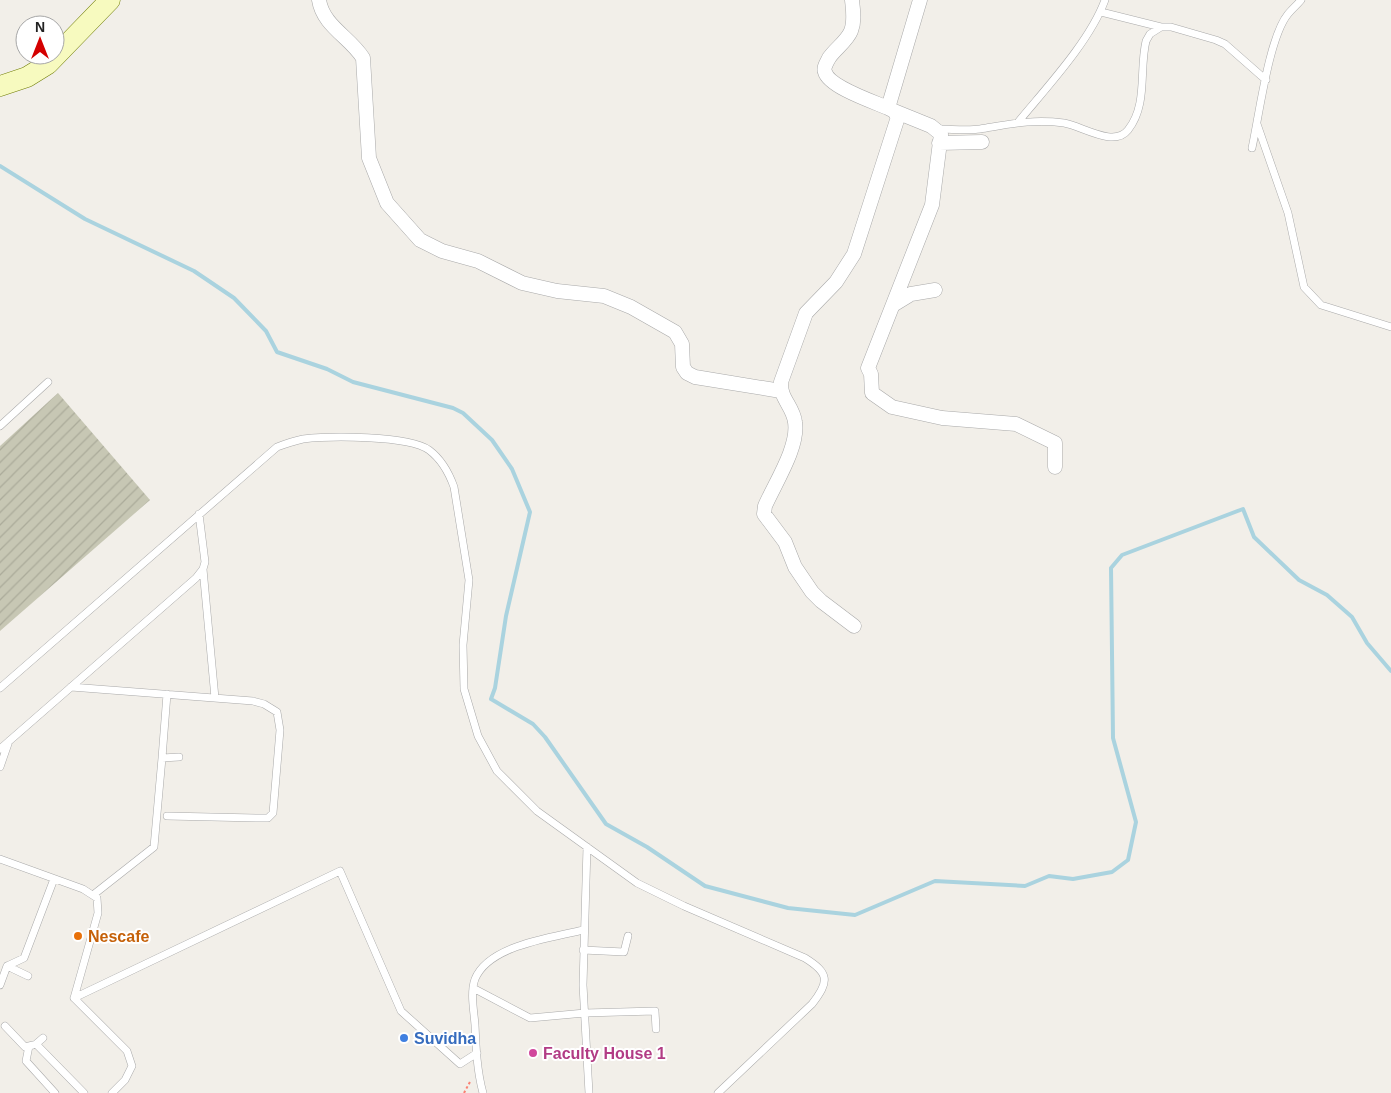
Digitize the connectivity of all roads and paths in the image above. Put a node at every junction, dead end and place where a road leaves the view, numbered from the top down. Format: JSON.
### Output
{"nodes":[{"id":1,"x":110,"y":0,"type":"edge"},
{"id":2,"x":319,"y":0,"type":"edge"},
{"id":3,"x":852,"y":0,"type":"edge"},
{"id":4,"x":920,"y":0,"type":"edge"},
{"id":5,"x":1105,"y":0,"type":"edge"},
{"id":6,"x":1301,"y":0,"type":"edge"},
{"id":7,"x":1101,"y":12,"type":"junction"},
{"id":8,"x":1161,"y":27,"type":"junction"},
{"id":9,"x":1266,"y":80,"type":"junction"},
{"id":10,"x":0,"y":86,"type":"edge"},
{"id":11,"x":891,"y":110,"type":"junction"},
{"id":12,"x":1019,"y":122,"type":"junction"},
{"id":13,"x":1257,"y":124,"type":"junction"},
{"id":14,"x":939,"y":136,"type":"junction"},
{"id":15,"x":982,"y":142,"type":"dead end"},
{"id":16,"x":1252,"y":148,"type":"dead end"},
{"id":17,"x":934,"y":290,"type":"dead end"},
{"id":18,"x":893,"y":305,"type":"junction"},
{"id":19,"x":1391,"y":328,"type":"edge"},
{"id":20,"x":48,"y":382,"type":"dead end"},
{"id":21,"x":781,"y":390,"type":"junction"},
{"id":22,"x":0,"y":426,"type":"edge"},
{"id":23,"x":1055,"y":467,"type":"dead end"},
{"id":24,"x":198,"y":514,"type":"junction"},
{"id":25,"x":203,"y":569,"type":"junction"},
{"id":26,"x":854,"y":626,"type":"dead end"},
{"id":27,"x":71,"y":687,"type":"junction"},
{"id":28,"x":0,"y":688,"type":"edge"},
{"id":29,"x":167,"y":694,"type":"junction"},
{"id":30,"x":216,"y":698,"type":"junction"},
{"id":31,"x":9,"y":741,"type":"junction"},
{"id":32,"x":0,"y":749,"type":"edge"},
{"id":33,"x":179,"y":757,"type":"dead end"},
{"id":34,"x":162,"y":758,"type":"junction"},
{"id":35,"x":0,"y":767,"type":"edge"},
{"id":36,"x":167,"y":816,"type":"dead end"},
{"id":37,"x":586,"y":846,"type":"junction"},
{"id":38,"x":0,"y":859,"type":"edge"},
{"id":39,"x":54,"y":878,"type":"junction"},
{"id":40,"x":93,"y":895,"type":"junction"},
{"id":41,"x":583,"y":930,"type":"junction"},
{"id":42,"x":628,"y":936,"type":"dead end"},
{"id":43,"x":83,"y":939,"type":"dead end"},
{"id":44,"x":89,"y":946,"type":"junction"},
{"id":45,"x":583,"y":950,"type":"junction"},
{"id":46,"x":7,"y":966,"type":"junction"},
{"id":47,"x":28,"y":976,"type":"dead end"},
{"id":48,"x":0,"y":985,"type":"edge"},
{"id":49,"x":473,"y":988,"type":"junction"},
{"id":50,"x":74,"y":998,"type":"junction"},
{"id":51,"x":584,"y":1013,"type":"junction"},
{"id":52,"x":5,"y":1026,"type":"dead end"},
{"id":53,"x":656,"y":1029,"type":"dead end"},
{"id":54,"x":43,"y":1038,"type":"dead end"},
{"id":55,"x":32,"y":1045,"type":"junction"},
{"id":56,"x":476,"y":1053,"type":"junction"},
{"id":57,"x":55,"y":1093,"type":"edge"},
{"id":58,"x":84,"y":1093,"type":"edge"},
{"id":59,"x":112,"y":1093,"type":"edge"},
{"id":60,"x":483,"y":1093,"type":"edge"},
{"id":61,"x":589,"y":1093,"type":"edge"},
{"id":62,"x":718,"y":1093,"type":"edge"}],
"edges":[{"from":1,"to":10,"type":"street"},
{"from":2,"to":21,"type":"street"},
{"from":3,"to":11,"type":"street"},
{"from":4,"to":11,"type":"street"},
{"from":5,"to":7,"type":"lane"},
{"from":6,"to":9,"type":"lane"},
{"from":7,"to":8,"type":"lane"},
{"from":7,"to":12,"type":"lane"},
{"from":8,"to":9,"type":"lane"},
{"from":8,"to":12,"type":"lane"},
{"from":9,"to":13,"type":"lane"},
{"from":11,"to":14,"type":"street"},
{"from":11,"to":21,"type":"street"},
{"from":12,"to":14,"type":"lane"},
{"from":13,"to":16,"type":"lane"},
{"from":13,"to":19,"type":"lane"},
{"from":14,"to":15,"type":"street"},
{"from":14,"to":18,"type":"street"},
{"from":17,"to":18,"type":"street"},
{"from":18,"to":23,"type":"street"},
{"from":20,"to":22,"type":"lane"},
{"from":21,"to":26,"type":"street"},
{"from":24,"to":25,"type":"lane"},
{"from":24,"to":28,"type":"lane"},
{"from":24,"to":37,"type":"lane"},
{"from":25,"to":27,"type":"lane"},
{"from":25,"to":30,"type":"lane"},
{"from":27,"to":29,"type":"lane"},
{"from":27,"to":31,"type":"lane"},
{"from":29,"to":30,"type":"lane"},
{"from":29,"to":34,"type":"lane"},
{"from":30,"to":36,"type":"lane"},
{"from":31,"to":32,"type":"lane"},
{"from":31,"to":35,"type":"lane"},
{"from":33,"to":34,"type":"lane"},
{"from":34,"to":40,"type":"lane"},
{"from":37,"to":41,"type":"lane"},
{"from":37,"to":62,"type":"lane"},
{"from":38,"to":39,"type":"lane"},
{"from":39,"to":40,"type":"lane"},
{"from":39,"to":46,"type":"lane"},
{"from":40,"to":44,"type":"lane"},
{"from":41,"to":45,"type":"lane"},
{"from":41,"to":49,"type":"lane"},
{"from":42,"to":45,"type":"lane"},
{"from":43,"to":44,"type":"lane"},
{"from":44,"to":50,"type":"lane"},
{"from":45,"to":51,"type":"lane"},
{"from":46,"to":47,"type":"lane"},
{"from":46,"to":48,"type":"lane"},
{"from":49,"to":51,"type":"lane"},
{"from":49,"to":56,"type":"lane"},
{"from":50,"to":56,"type":"lane"},
{"from":50,"to":59,"type":"lane"},
{"from":51,"to":53,"type":"lane"},
{"from":51,"to":61,"type":"lane"},
{"from":52,"to":55,"type":"lane"},
{"from":54,"to":55,"type":"lane"},
{"from":55,"to":57,"type":"lane"},
{"from":55,"to":58,"type":"lane"},
{"from":56,"to":60,"type":"lane"}]}
